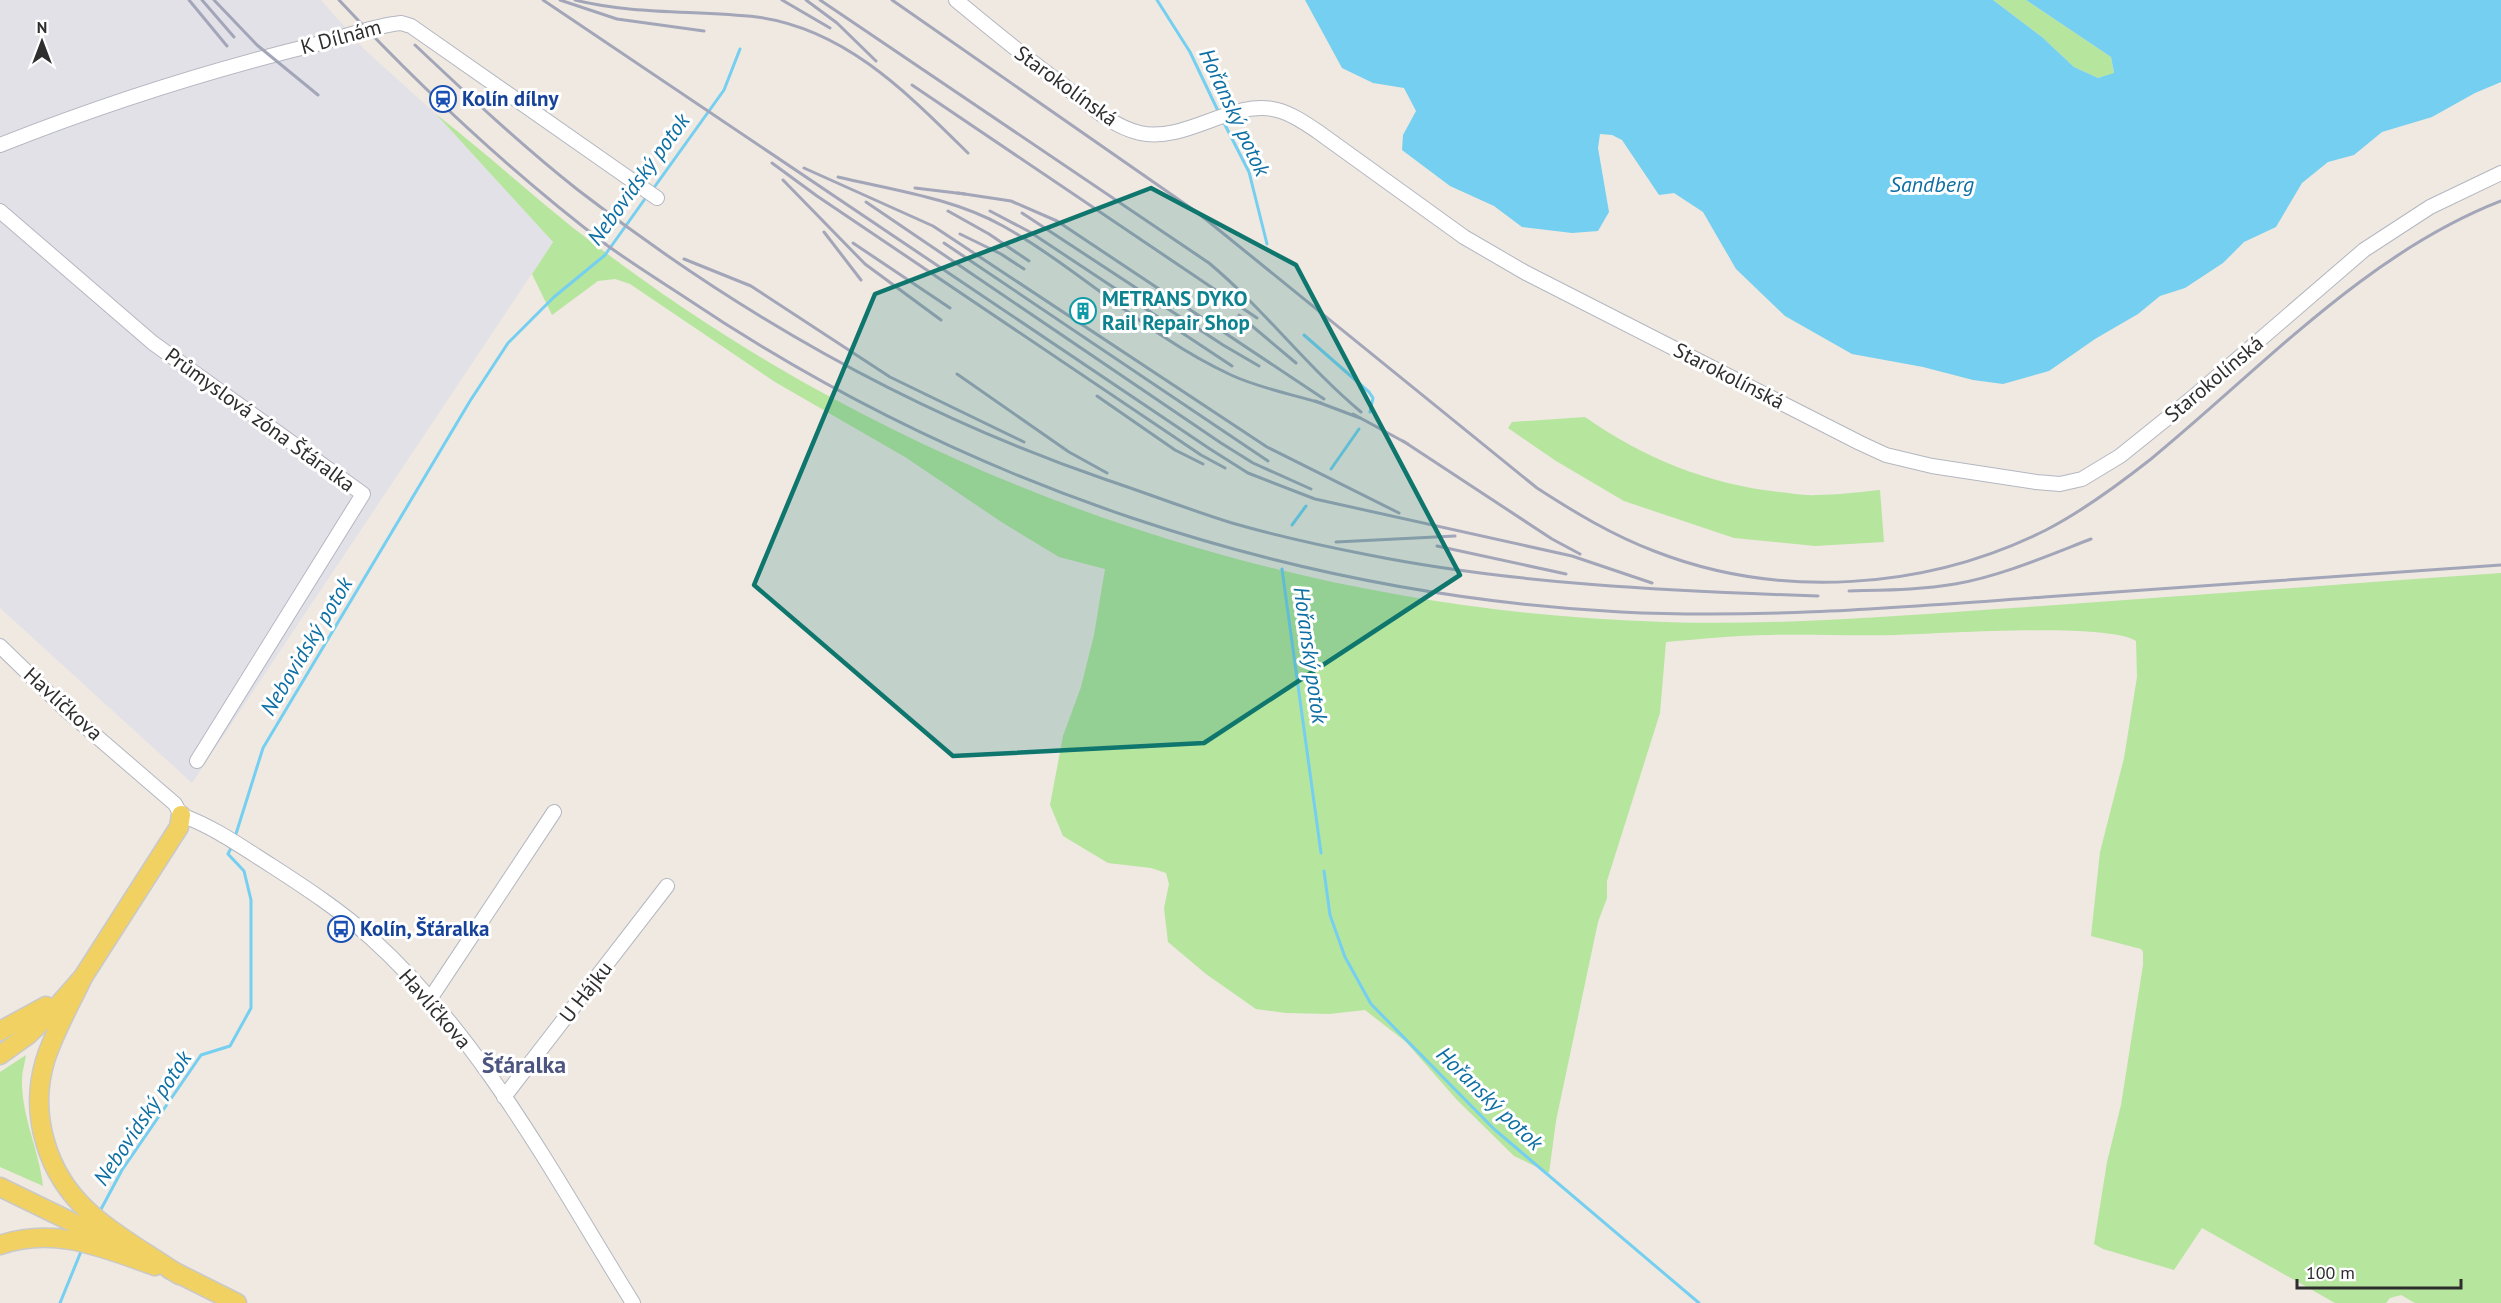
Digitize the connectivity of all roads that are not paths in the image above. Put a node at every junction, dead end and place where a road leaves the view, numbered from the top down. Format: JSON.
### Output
{"nodes":[{"id":1,"x":956,"y":0,"type":"edge"},
{"id":2,"x":0,"y":145,"type":"edge"},
{"id":3,"x":2501,"y":173,"type":"edge"},
{"id":4,"x":657,"y":198,"type":"dead end"},
{"id":5,"x":0,"y":211,"type":"edge"},
{"id":6,"x":0,"y":646,"type":"edge"},
{"id":7,"x":197,"y":761,"type":"dead end"},
{"id":8,"x":554,"y":812,"type":"dead end"},
{"id":9,"x":181,"y":815,"type":"junction"},
{"id":10,"x":667,"y":886,"type":"dead end"},
{"id":11,"x":83,"y":977,"type":"junction"},
{"id":12,"x":430,"y":999,"type":"junction"},
{"id":13,"x":0,"y":1031,"type":"edge"},
{"id":14,"x":0,"y":1055,"type":"edge"},
{"id":15,"x":504,"y":1097,"type":"junction"},
{"id":16,"x":0,"y":1187,"type":"edge"},
{"id":17,"x":80,"y":1225,"type":"junction"},
{"id":18,"x":101,"y":1236,"type":"junction"},
{"id":19,"x":0,"y":1245,"type":"edge"},
{"id":20,"x":237,"y":1303,"type":"edge"},
{"id":21,"x":633,"y":1303,"type":"edge"}],
"edges":[{"from":1,"to":3,"type":"street","name":"Starokolínská"},
{"from":2,"to":4,"type":"street","name":"K Dílnám"},
{"from":5,"to":7,"type":"street","name":"Průmyslová zóna Šťáralka"},
{"from":6,"to":9,"type":"street","name":"Havlíčkova"},
{"from":8,"to":12,"type":"street"},
{"from":9,"to":11,"type":"main road"},
{"from":9,"to":12,"type":"street","name":"Havlíčkova"},
{"from":10,"to":15,"type":"street","name":"U Hájku"},
{"from":11,"to":13,"type":"main road"},
{"from":11,"to":14,"type":"main road"},
{"from":11,"to":17,"type":"main road"},
{"from":12,"to":15,"type":"street","name":"Havlíčkova"},
{"from":15,"to":21,"type":"street","name":"Havlíčkova"},
{"from":16,"to":17,"type":"main road"},
{"from":17,"to":18,"type":"main road"},
{"from":17,"to":18,"type":"main road"},
{"from":17,"to":19,"type":"main road"},
{"from":18,"to":20,"type":"main road"}]}
